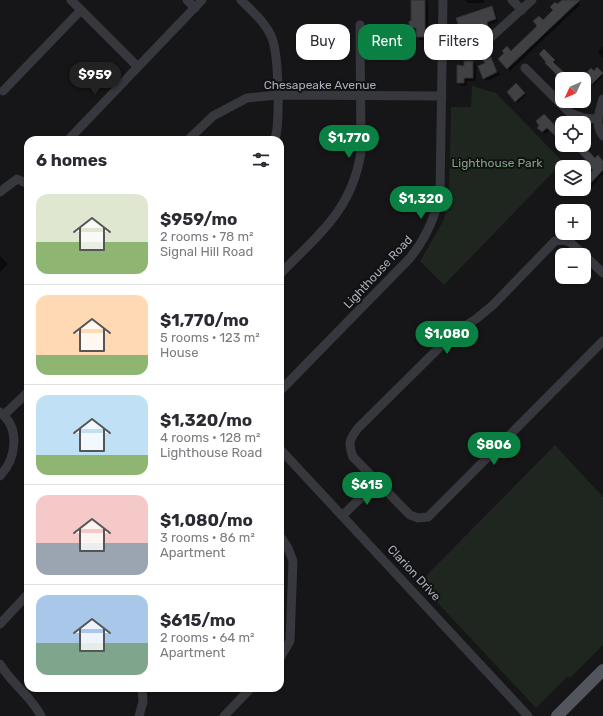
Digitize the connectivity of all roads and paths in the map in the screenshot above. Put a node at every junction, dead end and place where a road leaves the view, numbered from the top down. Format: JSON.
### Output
{"nodes":[{"id":1,"x":71,"y":0,"type":"edge"},
{"id":2,"x":187,"y":0,"type":"edge"},
{"id":3,"x":202,"y":0,"type":"edge"},
{"id":4,"x":241,"y":0,"type":"edge"},
{"id":5,"x":443,"y":0,"type":"edge"},
{"id":6,"x":512,"y":0,"type":"edge"},
{"id":7,"x":532,"y":0,"type":"edge"},
{"id":8,"x":195,"y":8,"type":"junction"},
{"id":9,"x":81,"y":10,"type":"junction"},
{"id":10,"x":522,"y":10,"type":"junction"},
{"id":11,"x":443,"y":24,"type":"edge"},
{"id":12,"x":493,"y":36,"type":"edge"},
{"id":13,"x":360,"y":60,"type":"edge"},
{"id":14,"x":443,"y":60,"type":"edge"},
{"id":15,"x":137,"y":66,"type":"junction"},
{"id":16,"x":525,"y":68,"type":"dead end"},
{"id":17,"x":3,"y":91,"type":"dead end"},
{"id":18,"x":278,"y":95,"type":"junction"},
{"id":19,"x":442,"y":96,"type":"junction"},
{"id":20,"x":359,"y":97,"type":"junction"},
{"id":21,"x":603,"y":99,"type":"edge"},
{"id":22,"x":597,"y":120,"type":"junction"},
{"id":23,"x":72,"y":136,"type":"edge"},
{"id":24,"x":192,"y":136,"type":"edge"},
{"id":25,"x":276,"y":136,"type":"edge"},
{"id":26,"x":603,"y":136,"type":"edge"},
{"id":27,"x":24,"y":182,"type":"edge"},
{"id":28,"x":0,"y":192,"type":"edge"},
{"id":29,"x":284,"y":270,"type":"edge"},
{"id":30,"x":603,"y":273,"type":"edge"},
{"id":31,"x":603,"y":341,"type":"edge"},
{"id":32,"x":284,"y":387,"type":"edge"},
{"id":33,"x":24,"y":395,"type":"edge"},
{"id":34,"x":2,"y":413,"type":"edge"},
{"id":35,"x":284,"y":453,"type":"edge"},
{"id":36,"x":0,"y":476,"type":"edge"},
{"id":37,"x":377,"y":482,"type":"junction"},
{"id":38,"x":342,"y":515,"type":"junction"},
{"id":39,"x":284,"y":542,"type":"edge"},
{"id":40,"x":24,"y":598,"type":"edge"},
{"id":41,"x":0,"y":624,"type":"edge"},
{"id":42,"x":284,"y":651,"type":"edge"},
{"id":43,"x":0,"y":664,"type":"edge"},
{"id":44,"x":603,"y":670,"type":"edge"},
{"id":45,"x":142,"y":692,"type":"edge"},
{"id":46,"x":247,"y":692,"type":"edge"},
{"id":47,"x":41,"y":716,"type":"edge"},
{"id":48,"x":139,"y":716,"type":"edge"},
{"id":49,"x":224,"y":716,"type":"edge"},
{"id":50,"x":528,"y":716,"type":"edge"},
{"id":51,"x":557,"y":716,"type":"edge"}],
"edges":[{"from":1,"to":9,"type":"street"},
{"from":2,"to":8,"type":"street"},
{"from":3,"to":8,"type":"street"},
{"from":4,"to":18,"type":"street"},
{"from":5,"to":11,"type":"street","name":"Lighthouse Road"},
{"from":6,"to":10,"type":"street"},
{"from":7,"to":10,"type":"street"},
{"from":8,"to":15,"type":"street"},
{"from":9,"to":15,"type":"street"},
{"from":9,"to":17,"type":"street"},
{"from":10,"to":12,"type":"street"},
{"from":13,"to":20,"type":"street"},
{"from":14,"to":19,"type":"street","name":"Lighthouse Road"},
{"from":15,"to":23,"type":"street"},
{"from":16,"to":22,"type":"street"},
{"from":18,"to":20,"type":"street","name":"Chesapeake Avenue"},
{"from":18,"to":24,"type":"street","name":"Chesapeake Avenue"},
{"from":18,"to":25,"type":"street"},
{"from":19,"to":20,"type":"street","name":"Chesapeake Avenue"},
{"from":19,"to":32,"type":"street","name":"Lighthouse Road"},
{"from":20,"to":29,"type":"street"},
{"from":21,"to":22,"type":"street"},
{"from":22,"to":26,"type":"street"},
{"from":27,"to":28,"type":"street"},
{"from":30,"to":37,"type":"street"},
{"from":31,"to":37,"type":"street"},
{"from":33,"to":34,"type":"street"},
{"from":34,"to":36,"type":"street"},
{"from":35,"to":38,"type":"street","name":"Clarion Drive"},
{"from":37,"to":38,"type":"street"},
{"from":38,"to":50,"type":"street","name":"Clarion Drive"},
{"from":39,"to":42,"type":"street"},
{"from":40,"to":41,"type":"street"},
{"from":43,"to":47,"type":"street"},
{"from":44,"to":51,"type":"main road"},
{"from":45,"to":48,"type":"street"},
{"from":46,"to":49,"type":"street"}]}
